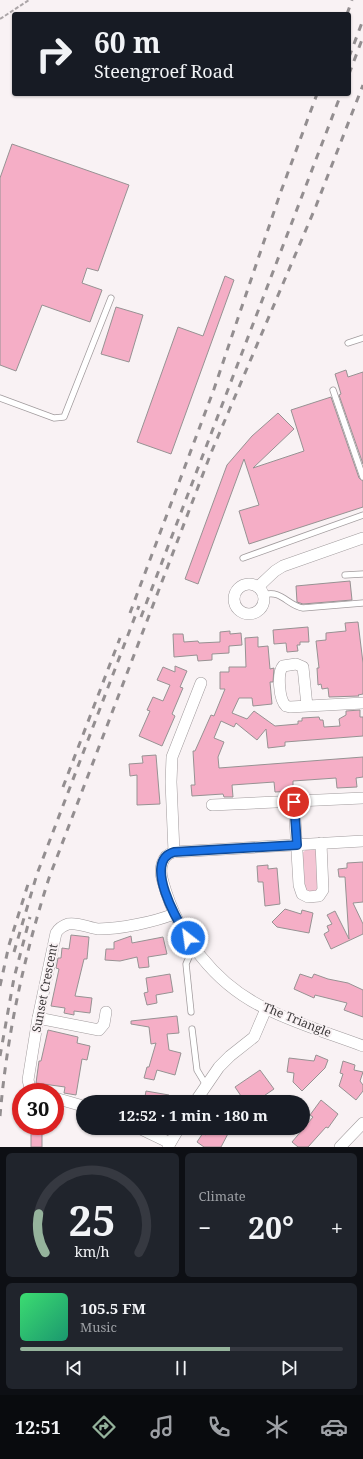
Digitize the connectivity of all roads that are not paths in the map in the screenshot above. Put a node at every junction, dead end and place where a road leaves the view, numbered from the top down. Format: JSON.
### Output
{"nodes":[{"id":1,"x":111,"y":298,"type":"dead end"},
{"id":2,"x":363,"y":338,"type":"edge"},
{"id":3,"x":348,"y":343,"type":"dead end"},
{"id":4,"x":333,"y":390,"type":"dead end"},
{"id":5,"x":0,"y":398,"type":"edge"},
{"id":6,"x":363,"y":477,"type":"edge"},
{"id":7,"x":363,"y":515,"type":"edge"},
{"id":8,"x":363,"y":538,"type":"edge"},
{"id":9,"x":243,"y":558,"type":"dead end"},
{"id":10,"x":363,"y":574,"type":"edge"},
{"id":11,"x":345,"y":576,"type":"dead end"},
{"id":12,"x":261,"y":591,"type":"joint"},
{"id":13,"x":363,"y":603,"type":"edge"},
{"id":14,"x":201,"y":683,"type":"dead end"},
{"id":15,"x":363,"y":703,"type":"edge"},
{"id":16,"x":307,"y":706,"type":"dead end"},
{"id":17,"x":363,"y":798,"type":"edge"},
{"id":18,"x":294,"y":802,"type":"junction"},
{"id":19,"x":212,"y":805,"type":"dead end"},
{"id":20,"x":363,"y":841,"type":"edge"},
{"id":21,"x":321,"y":843,"type":"junction"},
{"id":22,"x":297,"y":845,"type":"junction"},
{"id":23,"x":174,"y":852,"type":"junction"},
{"id":24,"x":174,"y":914,"type":"junction"},
{"id":25,"x":194,"y":950,"type":"junction"},
{"id":26,"x":266,"y":1009,"type":"junction"},
{"id":27,"x":106,"y":1012,"type":"dead end"},
{"id":28,"x":191,"y":1012,"type":"dead end"},
{"id":29,"x":38,"y":1018,"type":"junction"},
{"id":30,"x":192,"y":1029,"type":"dead end"},
{"id":31,"x":363,"y":1046,"type":"edge"},
{"id":32,"x":29,"y":1083,"type":"edge"},
{"id":33,"x":206,"y":1085,"type":"junction"},
{"id":34,"x":200,"y":1095,"type":"edge"},
{"id":35,"x":64,"y":1101,"type":"edge"},
{"id":36,"x":76,"y":1104,"type":"edge"},
{"id":37,"x":363,"y":1123,"type":"edge"},
{"id":38,"x":151,"y":1135,"type":"edge"},
{"id":39,"x":175,"y":1135,"type":"edge"},
{"id":40,"x":169,"y":1145,"type":"edge"},
{"id":41,"x":340,"y":1147,"type":"edge"}],
"edges":[{"from":1,"to":5,"type":"lane"},
{"from":2,"to":3,"type":"lane"},
{"from":4,"to":6,"type":"lane"},
{"from":7,"to":9,"type":"lane"},
{"from":8,"to":12,"type":"street"},
{"from":10,"to":11,"type":"lane"},
{"from":12,"to":13,"type":"lane"},
{"from":14,"to":23,"type":"street"},
{"from":15,"to":16,"type":"street"},
{"from":17,"to":18,"type":"street"},
{"from":18,"to":19,"type":"street"},
{"from":18,"to":22,"type":"street"},
{"from":20,"to":21,"type":"street"},
{"from":21,"to":22,"type":"street"},
{"from":21,"to":22,"type":"street"},
{"from":22,"to":23,"type":"street"},
{"from":23,"to":24,"type":"street","name":"The Triangle"},
{"from":24,"to":25,"type":"street","name":"The Triangle"},
{"from":24,"to":29,"type":"street","name":"Sunset Crescent"},
{"from":25,"to":26,"type":"street","name":"The Triangle"},
{"from":25,"to":28,"type":"lane"},
{"from":26,"to":31,"type":"street","name":"The Triangle"},
{"from":26,"to":33,"type":"street"},
{"from":27,"to":29,"type":"street"},
{"from":29,"to":32,"type":"street","name":"Sunset Crescent"},
{"from":30,"to":33,"type":"lane"},
{"from":33,"to":34,"type":"street"},
{"from":35,"to":36,"type":"street"},
{"from":37,"to":41,"type":"street"},
{"from":38,"to":40,"type":"street"},
{"from":39,"to":40,"type":"street"}]}
